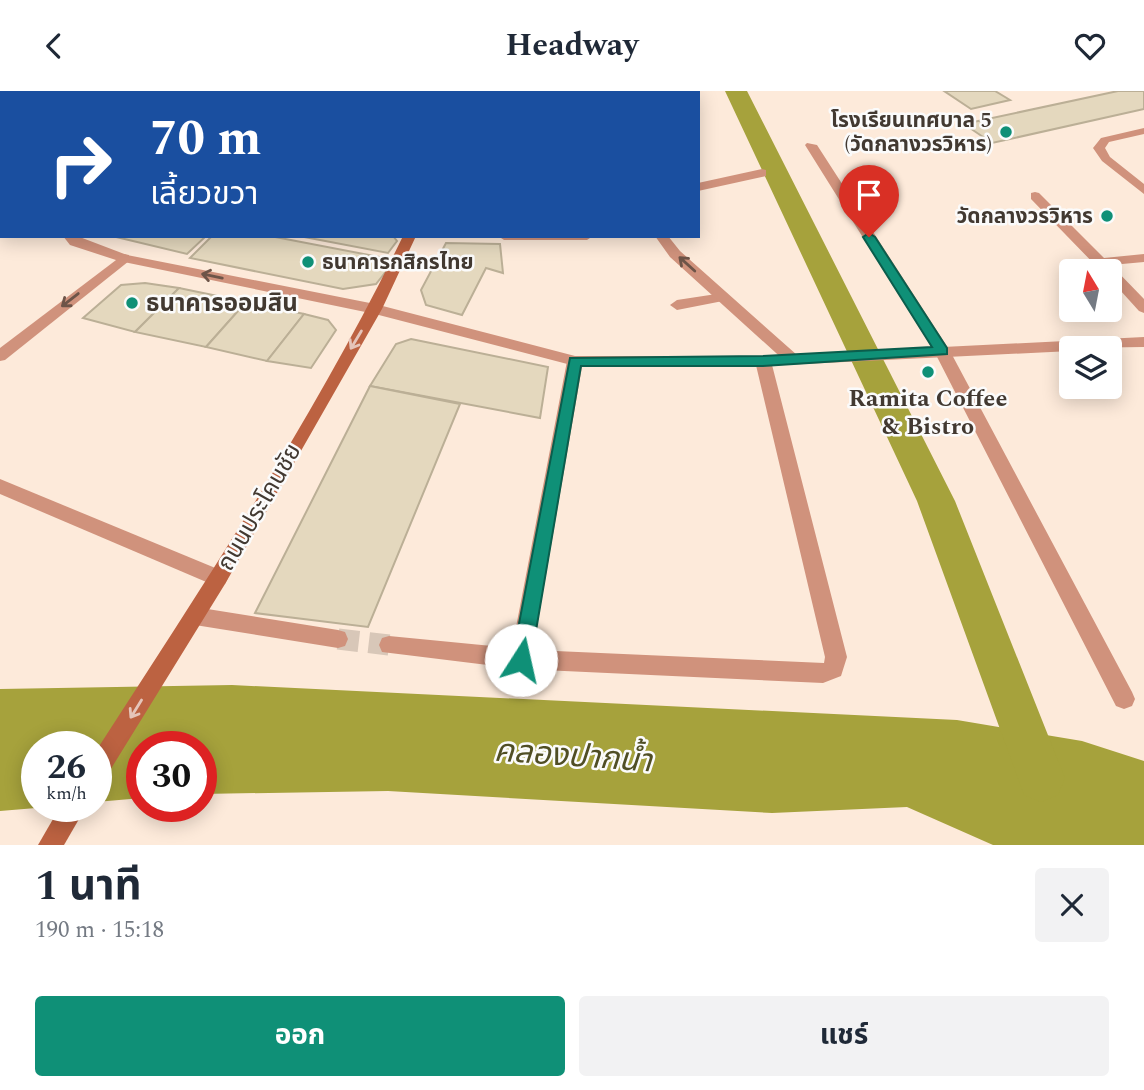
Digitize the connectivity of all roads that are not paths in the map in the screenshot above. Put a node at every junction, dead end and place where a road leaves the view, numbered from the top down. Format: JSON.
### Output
{"nodes":[{"id":1,"x":1144,"y":131,"type":"edge"},
{"id":2,"x":811,"y":145,"type":"dead end"},
{"id":3,"x":762,"y":173,"type":"dead end"},
{"id":4,"x":700,"y":187,"type":"edge"},
{"id":5,"x":1144,"y":190,"type":"edge"},
{"id":6,"x":1035,"y":196,"type":"dead end"},
{"id":7,"x":71,"y":238,"type":"edge"},
{"id":8,"x":409,"y":238,"type":"edge"},
{"id":9,"x":663,"y":238,"type":"edge"},
{"id":10,"x":124,"y":258,"type":"junction"},
{"id":11,"x":1144,"y":258,"type":"edge"},
{"id":12,"x":1098,"y":259,"type":"edge"},
{"id":13,"x":1122,"y":264,"type":"edge"},
{"id":14,"x":1122,"y":284,"type":"edge"},
{"id":15,"x":723,"y":297,"type":"junction"},
{"id":16,"x":677,"y":305,"type":"dead end"},
{"id":17,"x":1144,"y":308,"type":"edge"},
{"id":18,"x":375,"y":309,"type":"junction"},
{"id":19,"x":1144,"y":342,"type":"edge"},
{"id":20,"x":942,"y":351,"type":"junction"},
{"id":21,"x":0,"y":356,"type":"edge"},
{"id":22,"x":792,"y":359,"type":"junction"},
{"id":23,"x":575,"y":361,"type":"junction"},
{"id":24,"x":763,"y":361,"type":"junction"},
{"id":25,"x":0,"y":486,"type":"edge"},
{"id":26,"x":218,"y":578,"type":"junction"},
{"id":27,"x":195,"y":616,"type":"junction"},
{"id":28,"x":338,"y":639,"type":"tunnel mouth"},
{"id":29,"x":389,"y":645,"type":"tunnel mouth"},
{"id":30,"x":521,"y":660,"type":"junction"},
{"id":31,"x":1124,"y":699,"type":"dead end"},
{"id":32,"x":112,"y":747,"type":"edge"},
{"id":33,"x":65,"y":822,"type":"edge"},
{"id":34,"x":50,"y":845,"type":"edge"}],
"edges":[{"from":1,"to":5,"type":"street"},
{"from":2,"to":20,"type":"street"},
{"from":3,"to":4,"type":"street"},
{"from":6,"to":12,"type":"street"},
{"from":7,"to":10,"type":"street"},
{"from":8,"to":18,"type":"main road","name":"ถนนประโคนชัย"},
{"from":15,"to":9,"type":"street","one_way":true},
{"from":18,"to":10,"type":"street","one_way":true},
{"from":10,"to":21,"type":"street","one_way":true},
{"from":11,"to":13,"type":"street"},
{"from":14,"to":17,"type":"street"},
{"from":15,"to":16,"type":"street"},
{"from":15,"to":22,"type":"street"},
{"from":18,"to":23,"type":"street"},
{"from":18,"to":26,"type":"main road","name":"ถนนประโคนชัย","one_way":true},
{"from":19,"to":20,"type":"street"},
{"from":20,"to":22,"type":"street"},
{"from":20,"to":31,"type":"street"},
{"from":22,"to":24,"type":"street"},
{"from":23,"to":24,"type":"street"},
{"from":23,"to":30,"type":"street"},
{"from":24,"to":30,"type":"street"},
{"from":25,"to":26,"type":"street"},
{"from":26,"to":27,"type":"main road","name":"ถนนประโคนชัย"},
{"from":27,"to":28,"type":"street"},
{"from":27,"to":32,"type":"main road","name":"ถนนประโคนชัย","one_way":true},
{"from":29,"to":30,"type":"street"},
{"from":33,"to":34,"type":"main road"}]}
